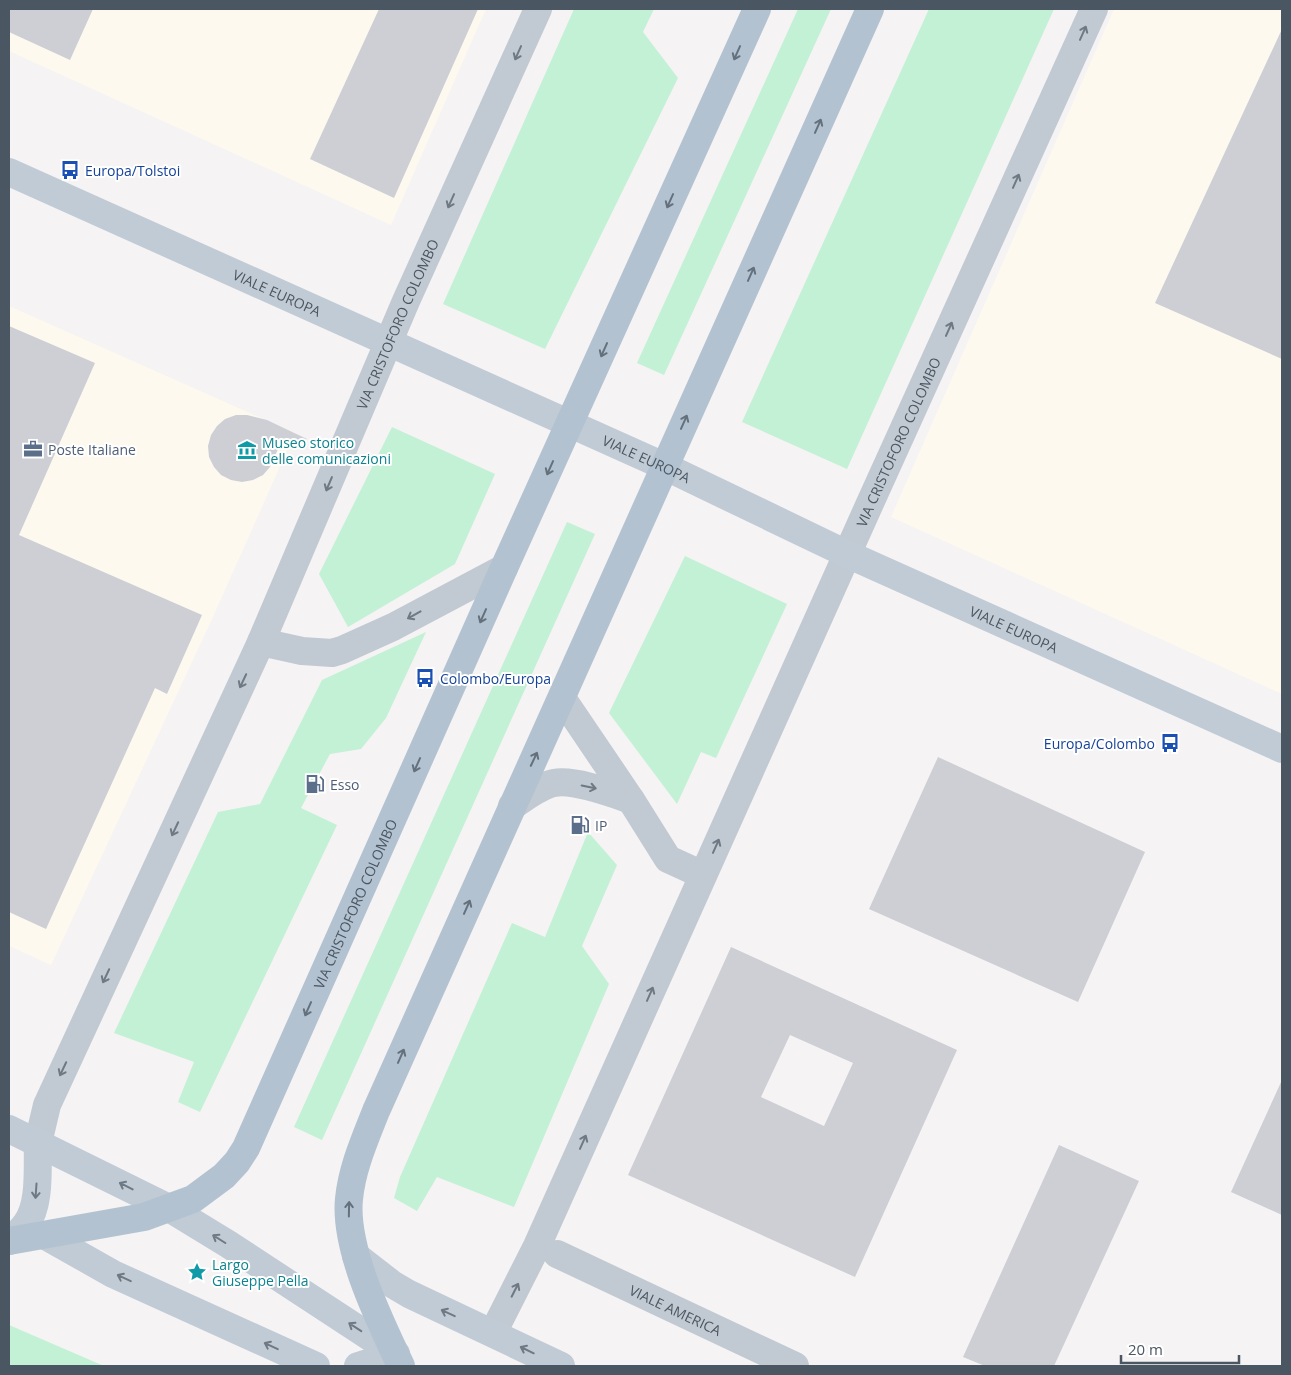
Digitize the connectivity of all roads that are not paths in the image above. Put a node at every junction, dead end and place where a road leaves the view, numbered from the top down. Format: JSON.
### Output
{"nodes":[{"id":1,"x":538,"y":9,"type":"edge"},
{"id":2,"x":757,"y":9,"type":"edge"},
{"id":3,"x":870,"y":9,"type":"edge"},
{"id":4,"x":1094,"y":9,"type":"edge"},
{"id":5,"x":9,"y":172,"type":"edge"},
{"id":6,"x":389,"y":342,"type":"junction"},
{"id":7,"x":570,"y":424,"type":"junction"},
{"id":8,"x":664,"y":466,"type":"junction"},
{"id":9,"x":847,"y":554,"type":"junction"},
{"id":10,"x":504,"y":568,"type":"junction"},
{"id":11,"x":262,"y":642,"type":"junction"},
{"id":12,"x":562,"y":698,"type":"junction"},
{"id":13,"x":1282,"y":749,"type":"edge"},
{"id":14,"x":631,"y":800,"type":"junction"},
{"id":15,"x":512,"y":806,"type":"junction"},
{"id":16,"x":703,"y":875,"type":"junction"},
{"id":17,"x":9,"y":1130,"type":"edge"},
{"id":18,"x":38,"y":1143,"type":"junction"},
{"id":19,"x":170,"y":1208,"type":"junction"},
{"id":20,"x":44,"y":1235,"type":"junction"},
{"id":21,"x":9,"y":1241,"type":"edge"},
{"id":22,"x":557,"y":1254,"type":"dead end"},
{"id":23,"x":356,"y":1256,"type":"junction"},
{"id":24,"x":493,"y":1333,"type":"junction"},
{"id":25,"x":398,"y":1360,"type":"edge"},
{"id":26,"x":316,"y":1366,"type":"edge"},
{"id":27,"x":358,"y":1366,"type":"edge"},
{"id":28,"x":561,"y":1366,"type":"edge"},
{"id":29,"x":795,"y":1366,"type":"edge"}],
"edges":[{"from":1,"to":6,"type":"street","name":"VIA CRISTOFORO COLOMBO","one_way":true},
{"from":2,"to":7,"type":"main road","name":"VIA CRISTOFORO COLOMBO","one_way":true},
{"from":8,"to":3,"type":"main road","one_way":true},
{"from":9,"to":4,"type":"street","name":"VIA CRISTOFORO COLOMBO","one_way":true},
{"from":5,"to":6,"type":"street","name":"VIALE EUROPA"},
{"from":6,"to":7,"type":"street","name":"VIALE EUROPA"},
{"from":6,"to":11,"type":"street","name":"VIA CRISTOFORO COLOMBO","one_way":true},
{"from":7,"to":8,"type":"street","name":"VIALE EUROPA"},
{"from":7,"to":10,"type":"main road","name":"VIA CRISTOFORO COLOMBO","one_way":true},
{"from":8,"to":9,"type":"street","name":"VIALE EUROPA"},
{"from":8,"to":12,"type":"main road"},
{"from":9,"to":13,"type":"street","name":"VIALE EUROPA"},
{"from":16,"to":9,"type":"street","name":"VIA CRISTOFORO COLOMBO","one_way":true},
{"from":10,"to":11,"type":"street","one_way":true},
{"from":10,"to":19,"type":"main road","name":"VIA CRISTOFORO COLOMBO","one_way":true},
{"from":11,"to":18,"type":"street","name":"VIA CRISTOFORO COLOMBO","one_way":true},
{"from":12,"to":14,"type":"street"},
{"from":15,"to":12,"type":"main road","one_way":true},
{"from":15,"to":14,"type":"street","one_way":true},
{"from":14,"to":16,"type":"street"},
{"from":23,"to":15,"type":"main road","one_way":true},
{"from":24,"to":16,"type":"street","name":"VIA CRISTOFORO COLOMBO","one_way":true},
{"from":17,"to":18,"type":"street"},
{"from":19,"to":18,"type":"street","one_way":true},
{"from":18,"to":21,"type":"street","name":"VIA CRISTOFORO COLOMBO","one_way":true},
{"from":19,"to":20,"type":"main road","name":"VIA CRISTOFORO COLOMBO"},
{"from":25,"to":19,"type":"street","one_way":true},
{"from":20,"to":21,"type":"main road","name":"VIA CRISTOFORO COLOMBO"},
{"from":26,"to":20,"type":"street","one_way":true},
{"from":22,"to":29,"type":"street","name":"VIALE AMERICA"},
{"from":24,"to":23,"type":"street","one_way":true},
{"from":23,"to":25,"type":"main road"},
{"from":28,"to":24,"type":"street","one_way":true},
{"from":25,"to":27,"type":"street"}]}
